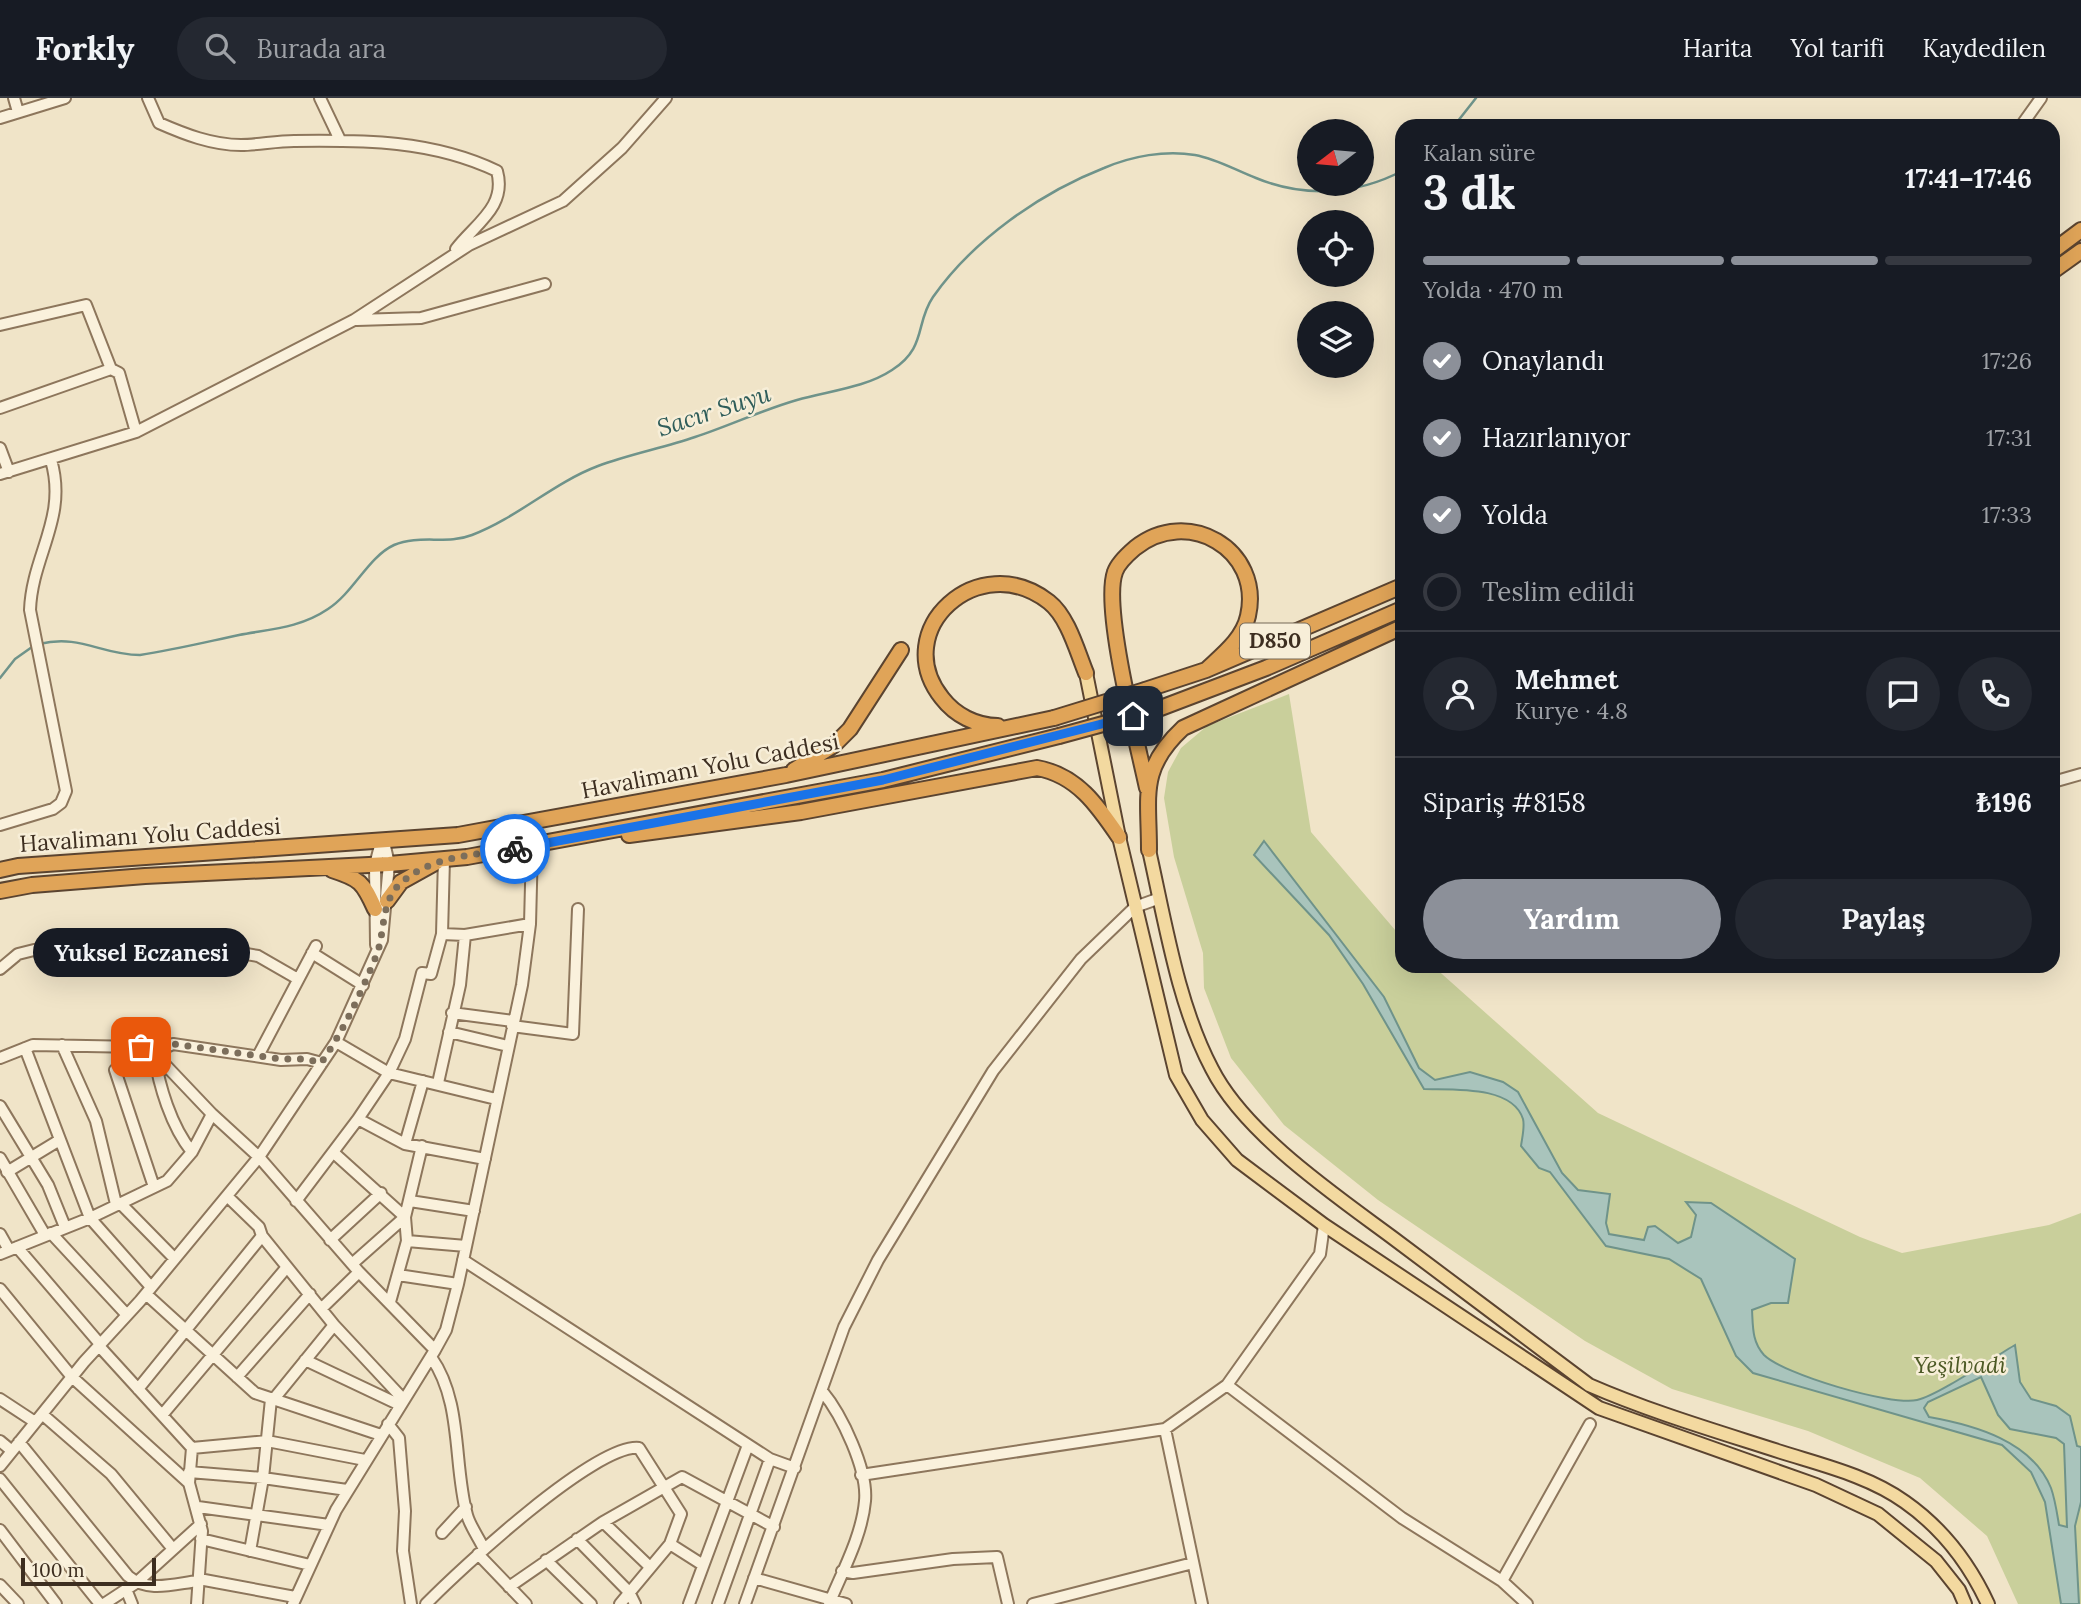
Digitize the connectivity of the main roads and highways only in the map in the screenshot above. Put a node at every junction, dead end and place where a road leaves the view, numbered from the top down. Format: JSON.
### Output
{"nodes":[{"id":1,"x":2081,"y":230,"type":"edge"},
{"id":2,"x":2060,"y":246,"type":"edge"},
{"id":3,"x":2081,"y":251,"type":"edge"},
{"id":4,"x":2060,"y":266,"type":"edge"},
{"id":5,"x":1395,"y":589,"type":"edge"},
{"id":6,"x":1395,"y":612,"type":"edge"},
{"id":7,"x":1395,"y":630,"type":"edge"},
{"id":8,"x":901,"y":650,"type":"dead end"},
{"id":9,"x":1206,"y":670,"type":"junction"},
{"id":10,"x":1086,"y":673,"type":"joint"},
{"id":11,"x":1020,"y":725,"type":"junction"},
{"id":12,"x":786,"y":775,"type":"junction"},
{"id":13,"x":1147,"y":788,"type":"junction"},
{"id":14,"x":589,"y":833,"type":"junction"},
{"id":15,"x":1119,"y":837,"type":"junction"},
{"id":16,"x":1149,"y":850,"type":"joint"},
{"id":17,"x":444,"y":859,"type":"junction"},
{"id":18,"x":324,"y":867,"type":"junction"},
{"id":19,"x":0,"y":870,"type":"edge"},
{"id":20,"x":0,"y":891,"type":"edge"},
{"id":21,"x":1965,"y":1604,"type":"edge"},
{"id":22,"x":1988,"y":1604,"type":"edge"}],
"edges":[{"from":1,"to":2,"type":"highway"},
{"from":3,"to":4,"type":"highway"},
{"from":5,"to":9,"type":"highway","name":"Havalimanı Yolu Caddesi","number":"D850"},
{"from":6,"to":14,"type":"highway","name":"Havalimanı Yolu Caddesi","number":"D850","bridge":true},
{"from":7,"to":13,"type":"highway"},
{"from":8,"to":12,"type":"highway"},
{"from":9,"to":11,"type":"highway","name":"Havalimanı Yolu Caddesi","number":"D850","bridge":true},
{"from":9,"to":13,"type":"highway"},
{"from":10,"to":11,"type":"highway"},
{"from":10,"to":15,"type":"main road"},
{"from":11,"to":12,"type":"highway","name":"Havalimanı Yolu Caddesi","number":"D850"},
{"from":12,"to":19,"type":"highway","name":"Havalimanı Yolu Caddesi","number":"D850"},
{"from":13,"to":16,"type":"highway"},
{"from":14,"to":15,"type":"highway"},
{"from":14,"to":17,"type":"highway","name":"Havalimanı Yolu Caddesi","number":"D850"},
{"from":15,"to":21,"type":"main road"},
{"from":16,"to":22,"type":"main road"},
{"from":17,"to":18,"type":"highway","name":"Havalimanı Yolu Caddesi","number":"D850"},
{"from":17,"to":18,"type":"highway"},
{"from":18,"to":20,"type":"highway","name":"Havalimanı Yolu Caddesi","number":"D850"}]}
